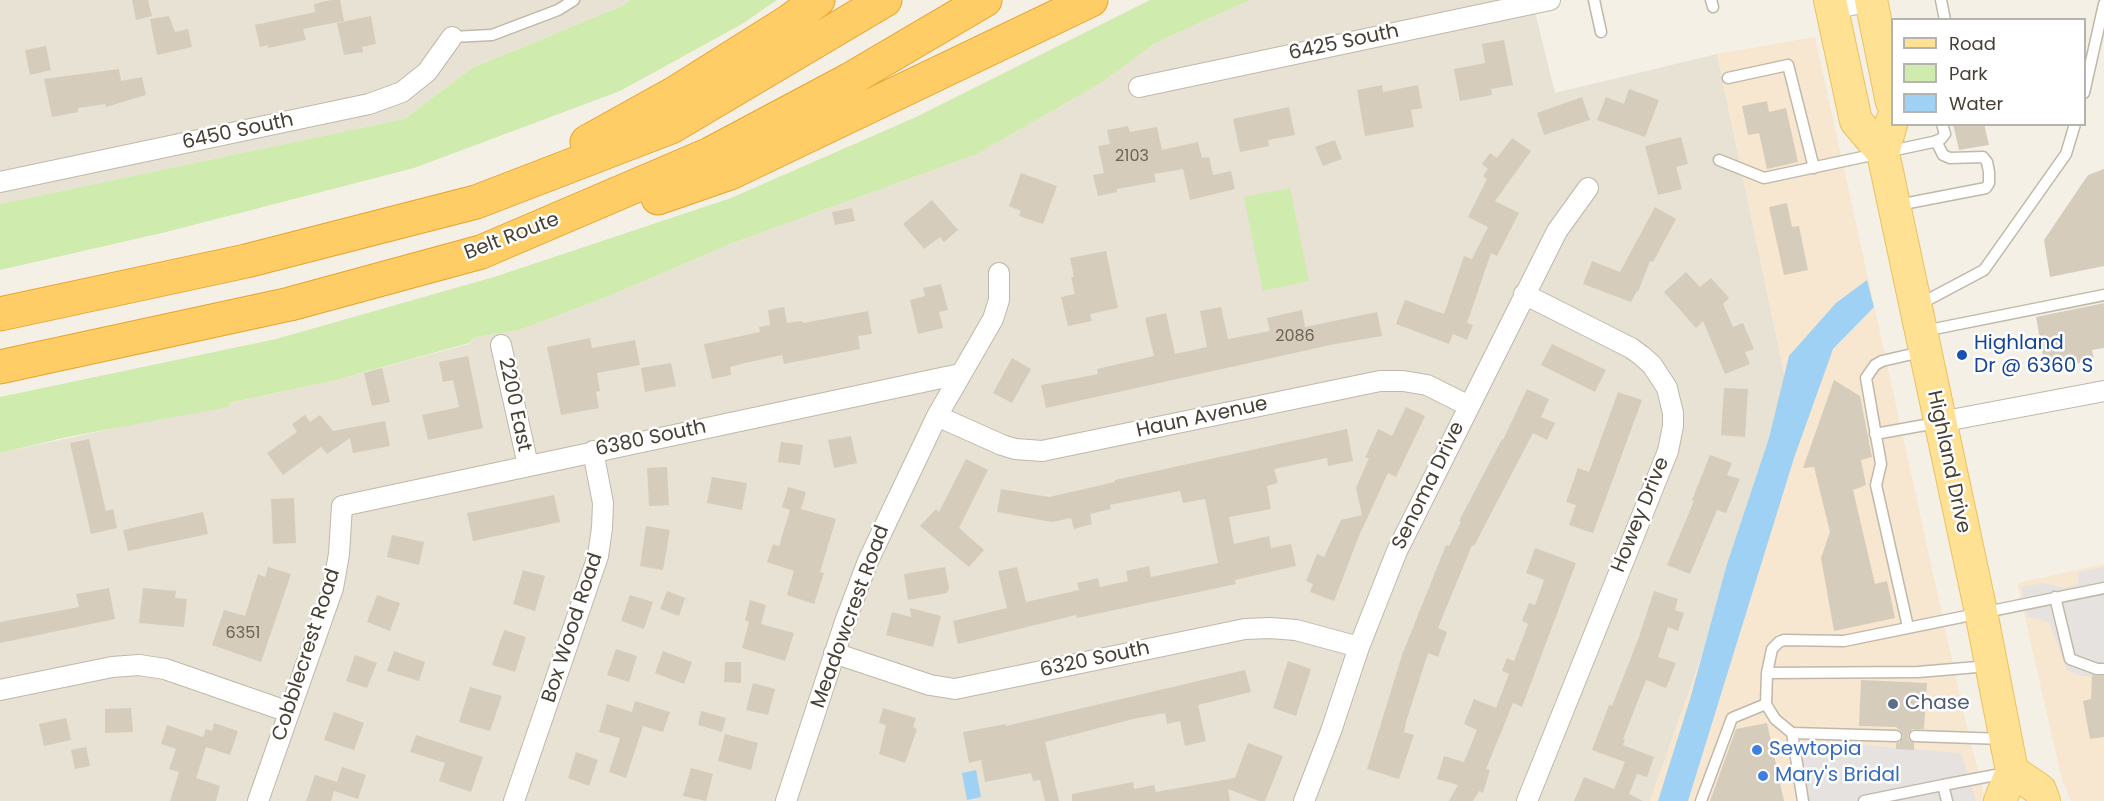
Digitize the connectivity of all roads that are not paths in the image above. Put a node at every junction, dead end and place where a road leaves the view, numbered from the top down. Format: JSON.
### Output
{"nodes":[{"id":1,"x":574,"y":0,"type":"edge"},
{"id":2,"x":818,"y":0,"type":"edge"},
{"id":3,"x":885,"y":0,"type":"edge"},
{"id":4,"x":985,"y":0,"type":"edge"},
{"id":5,"x":1091,"y":0,"type":"edge"},
{"id":6,"x":1550,"y":0,"type":"edge"},
{"id":7,"x":1594,"y":0,"type":"edge"},
{"id":8,"x":1869,"y":0,"type":"edge"},
{"id":9,"x":1941,"y":0,"type":"edge"},
{"id":10,"x":1831,"y":4,"type":"edge"},
{"id":11,"x":2104,"y":4,"type":"edge"},
{"id":12,"x":1945,"y":18,"type":"edge"},
{"id":13,"x":1601,"y":32,"type":"dead end"},
{"id":14,"x":452,"y":37,"type":"joint"},
{"id":15,"x":1728,"y":78,"type":"dead end"},
{"id":16,"x":1139,"y":87,"type":"dead end"},
{"id":17,"x":1891,"y":88,"type":"edge"},
{"id":18,"x":2086,"y":88,"type":"edge"},
{"id":19,"x":1891,"y":126,"type":"edge"},
{"id":20,"x":1943,"y":126,"type":"edge"},
{"id":21,"x":2074,"y":126,"type":"edge"},
{"id":22,"x":1936,"y":141,"type":"junction"},
{"id":23,"x":1883,"y":153,"type":"junction"},
{"id":24,"x":1719,"y":160,"type":"dead end"},
{"id":25,"x":1814,"y":168,"type":"junction"},
{"id":26,"x":0,"y":182,"type":"edge"},
{"id":27,"x":1588,"y":188,"type":"dead end"},
{"id":28,"x":477,"y":202,"type":"junction"},
{"id":29,"x":1894,"y":205,"type":"junction"},
{"id":30,"x":481,"y":252,"type":"junction"},
{"id":31,"x":999,"y":273,"type":"dead end"},
{"id":32,"x":1524,"y":294,"type":"junction"},
{"id":33,"x":2104,"y":295,"type":"edge"},
{"id":34,"x":0,"y":314,"type":"edge"},
{"id":35,"x":1920,"y":330,"type":"junction"},
{"id":36,"x":501,"y":345,"type":"dead end"},
{"id":37,"x":0,"y":368,"type":"edge"},
{"id":38,"x":960,"y":374,"type":"junction"},
{"id":39,"x":2104,"y":391,"type":"edge"},
{"id":40,"x":1469,"y":406,"type":"junction"},
{"id":41,"x":937,"y":416,"type":"junction"},
{"id":42,"x":1940,"y":422,"type":"junction"},
{"id":43,"x":1875,"y":434,"type":"junction"},
{"id":44,"x":593,"y":451,"type":"junction"},
{"id":45,"x":528,"y":465,"type":"junction"},
{"id":46,"x":342,"y":506,"type":"joint"},
{"id":47,"x":2104,"y":588,"type":"edge"},
{"id":48,"x":2055,"y":597,"type":"junction"},
{"id":49,"x":1981,"y":612,"type":"junction"},
{"id":50,"x":1908,"y":627,"type":"junction"},
{"id":51,"x":1359,"y":646,"type":"junction"},
{"id":52,"x":834,"y":653,"type":"junction"},
{"id":53,"x":1991,"y":666,"type":"junction"},
{"id":54,"x":2104,"y":669,"type":"edge"},
{"id":55,"x":1767,"y":673,"type":"junction"},
{"id":56,"x":0,"y":690,"type":"edge"},
{"id":57,"x":1767,"y":704,"type":"junction"},
{"id":58,"x":289,"y":712,"type":"junction"},
{"id":59,"x":1792,"y":733,"type":"junction"},
{"id":60,"x":1896,"y":736,"type":"dead end"},
{"id":61,"x":1915,"y":736,"type":"dead end"},
{"id":62,"x":2006,"y":739,"type":"junction"},
{"id":63,"x":2012,"y":771,"type":"junction"},
{"id":64,"x":1943,"y":785,"type":"junction"},
{"id":65,"x":258,"y":801,"type":"edge"},
{"id":66,"x":514,"y":801,"type":"edge"},
{"id":67,"x":786,"y":801,"type":"edge"},
{"id":68,"x":1304,"y":801,"type":"edge"},
{"id":69,"x":1527,"y":801,"type":"edge"},
{"id":70,"x":1701,"y":801,"type":"edge"},
{"id":71,"x":1803,"y":801,"type":"edge"},
{"id":72,"x":1864,"y":801,"type":"edge"},
{"id":73,"x":1947,"y":801,"type":"edge"},
{"id":74,"x":2000,"y":801,"type":"edge"},
{"id":75,"x":2044,"y":801,"type":"edge"}],
"edges":[{"from":1,"to":14,"type":"lane"},
{"from":2,"to":28,"type":"highway"},
{"from":3,"to":28,"type":"highway"},
{"from":4,"to":30,"type":"highway","name":"Belt Route"},
{"from":5,"to":30,"type":"highway"},
{"from":6,"to":16,"type":"street","name":"6425 South"},
{"from":7,"to":13,"type":"lane"},
{"from":8,"to":10,"type":"street"},
{"from":8,"to":17,"type":"main road"},
{"from":9,"to":12,"type":"lane"},
{"from":10,"to":23,"type":"main road","name":"Highland Drive"},
{"from":11,"to":18,"type":"lane"},
{"from":14,"to":26,"type":"street","name":"6450 South"},
{"from":15,"to":25,"type":"lane"},
{"from":19,"to":23,"type":"main road","name":"Highland Drive"},
{"from":20,"to":22,"type":"lane"},
{"from":21,"to":35,"type":"lane"},
{"from":22,"to":23,"type":"lane"},
{"from":22,"to":29,"type":"lane"},
{"from":23,"to":25,"type":"lane"},
{"from":23,"to":29,"type":"main road","name":"Highland Drive"},
{"from":24,"to":25,"type":"lane"},
{"from":27,"to":32,"type":"street","name":"Senoma Drive"},
{"from":28,"to":34,"type":"highway"},
{"from":29,"to":35,"type":"main road","name":"Highland Drive"},
{"from":30,"to":37,"type":"highway","name":"Belt Route"},
{"from":31,"to":38,"type":"street","name":"Meadowcrest Road"},
{"from":32,"to":40,"type":"street","name":"Senoma Drive"},
{"from":32,"to":69,"type":"street","name":"Howey Drive"},
{"from":33,"to":35,"type":"lane"},
{"from":35,"to":42,"type":"main road","name":"Highland Drive"},
{"from":35,"to":43,"type":"lane"},
{"from":36,"to":45,"type":"street","name":"2200 East"},
{"from":38,"to":41,"type":"street","name":"Meadowcrest Road"},
{"from":38,"to":44,"type":"street","name":"6380 South"},
{"from":39,"to":42,"type":"street"},
{"from":40,"to":41,"type":"street","name":"Haun Avenue"},
{"from":40,"to":51,"type":"street","name":"Senoma Drive"},
{"from":41,"to":52,"type":"street","name":"Meadowcrest Road"},
{"from":42,"to":43,"type":"lane"},
{"from":42,"to":49,"type":"main road","name":"Highland Drive"},
{"from":43,"to":50,"type":"lane"},
{"from":44,"to":45,"type":"street","name":"6380 South"},
{"from":44,"to":66,"type":"street","name":"Box Wood Road"},
{"from":45,"to":46,"type":"street","name":"6380 South"},
{"from":46,"to":58,"type":"street","name":"Cobblecrest Road"},
{"from":47,"to":48,"type":"lane"},
{"from":48,"to":49,"type":"lane"},
{"from":48,"to":54,"type":"lane"},
{"from":49,"to":50,"type":"lane"},
{"from":49,"to":53,"type":"main road","name":"Highland Drive"},
{"from":50,"to":55,"type":"lane"},
{"from":51,"to":52,"type":"street","name":"6320 South"},
{"from":51,"to":68,"type":"street","name":"Senoma Drive"},
{"from":52,"to":67,"type":"street","name":"Meadowcrest Road"},
{"from":53,"to":55,"type":"lane"},
{"from":53,"to":62,"type":"main road","name":"Highland Drive"},
{"from":55,"to":57,"type":"lane"},
{"from":56,"to":58,"type":"street"},
{"from":57,"to":59,"type":"lane"},
{"from":57,"to":70,"type":"lane"},
{"from":58,"to":65,"type":"street","name":"Cobblecrest Road"},
{"from":59,"to":60,"type":"lane"},
{"from":59,"to":71,"type":"lane"},
{"from":61,"to":62,"type":"lane"},
{"from":62,"to":63,"type":"main road","name":"Highland Drive"},
{"from":63,"to":64,"type":"lane"},
{"from":63,"to":74,"type":"main road"},
{"from":63,"to":75,"type":"main road"},
{"from":64,"to":72,"type":"lane"},
{"from":64,"to":73,"type":"lane"}]}
